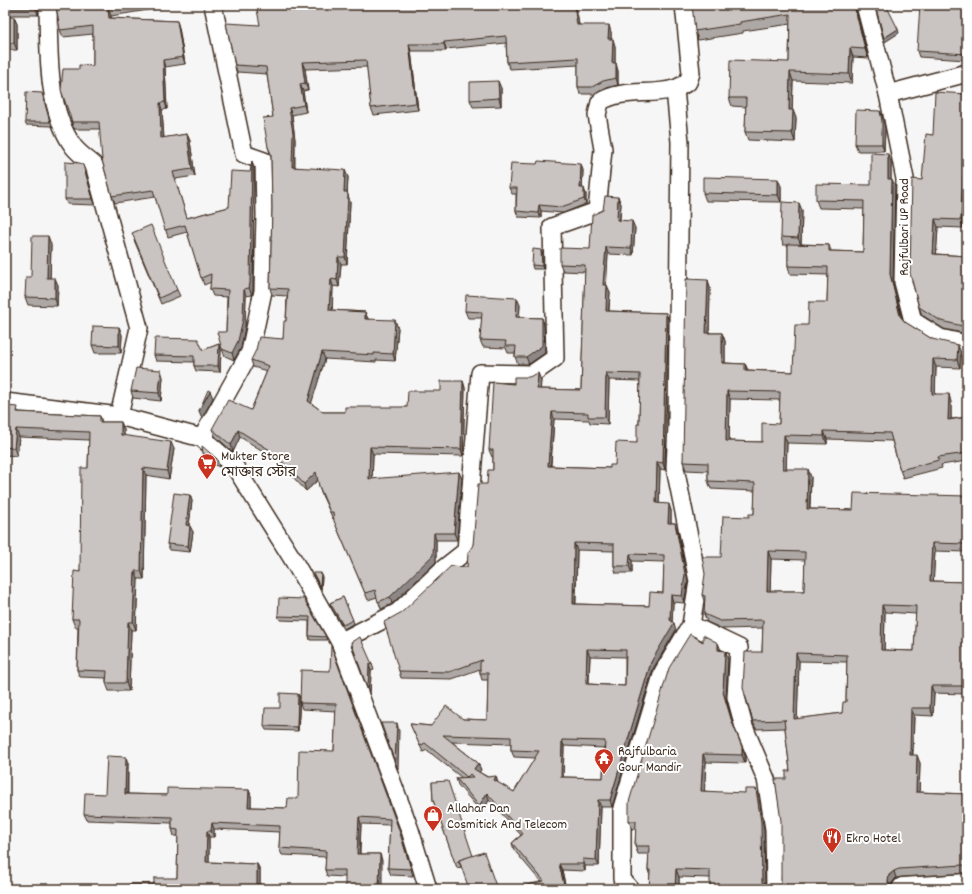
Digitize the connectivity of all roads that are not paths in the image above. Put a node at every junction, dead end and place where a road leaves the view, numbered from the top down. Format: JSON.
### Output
{"nodes":[{"id":1,"x":48,"y":5,"type":"edge"},
{"id":2,"x":213,"y":5,"type":"edge"},
{"id":3,"x":684,"y":5,"type":"edge"},
{"id":4,"x":865,"y":5,"type":"edge"},
{"id":5,"x":967,"y":73,"type":"edge"},
{"id":6,"x":675,"y":90,"type":"junction"},
{"id":7,"x":888,"y":94,"type":"junction"},
{"id":8,"x":967,"y":344,"type":"edge"},
{"id":9,"x":5,"y":402,"type":"edge"},
{"id":10,"x":119,"y":416,"type":"junction"},
{"id":11,"x":202,"y":438,"type":"junction"},
{"id":12,"x":691,"y":625,"type":"junction"},
{"id":13,"x":340,"y":642,"type":"junction"},
{"id":14,"x":967,"y":885,"type":"edge"},
{"id":15,"x":428,"y":889,"type":"edge"},
{"id":16,"x":630,"y":889,"type":"edge"},
{"id":17,"x":774,"y":889,"type":"edge"},
{"id":18,"x":903,"y":889,"type":"edge"}],
"edges":[{"from":1,"to":10,"type":"street"},
{"from":2,"to":11,"type":"street"},
{"from":3,"to":6,"type":"street"},
{"from":4,"to":7,"type":"street","name":"Rajfulbari UP Road"},
{"from":5,"to":7,"type":"street"},
{"from":6,"to":12,"type":"street"},
{"from":6,"to":13,"type":"street"},
{"from":7,"to":8,"type":"street","name":"Rajfulbari UP Road"},
{"from":9,"to":10,"type":"street"},
{"from":10,"to":11,"type":"street"},
{"from":11,"to":13,"type":"street"},
{"from":12,"to":16,"type":"street"},
{"from":12,"to":17,"type":"street"},
{"from":13,"to":15,"type":"street"},
{"from":14,"to":18,"type":"street"}]}
